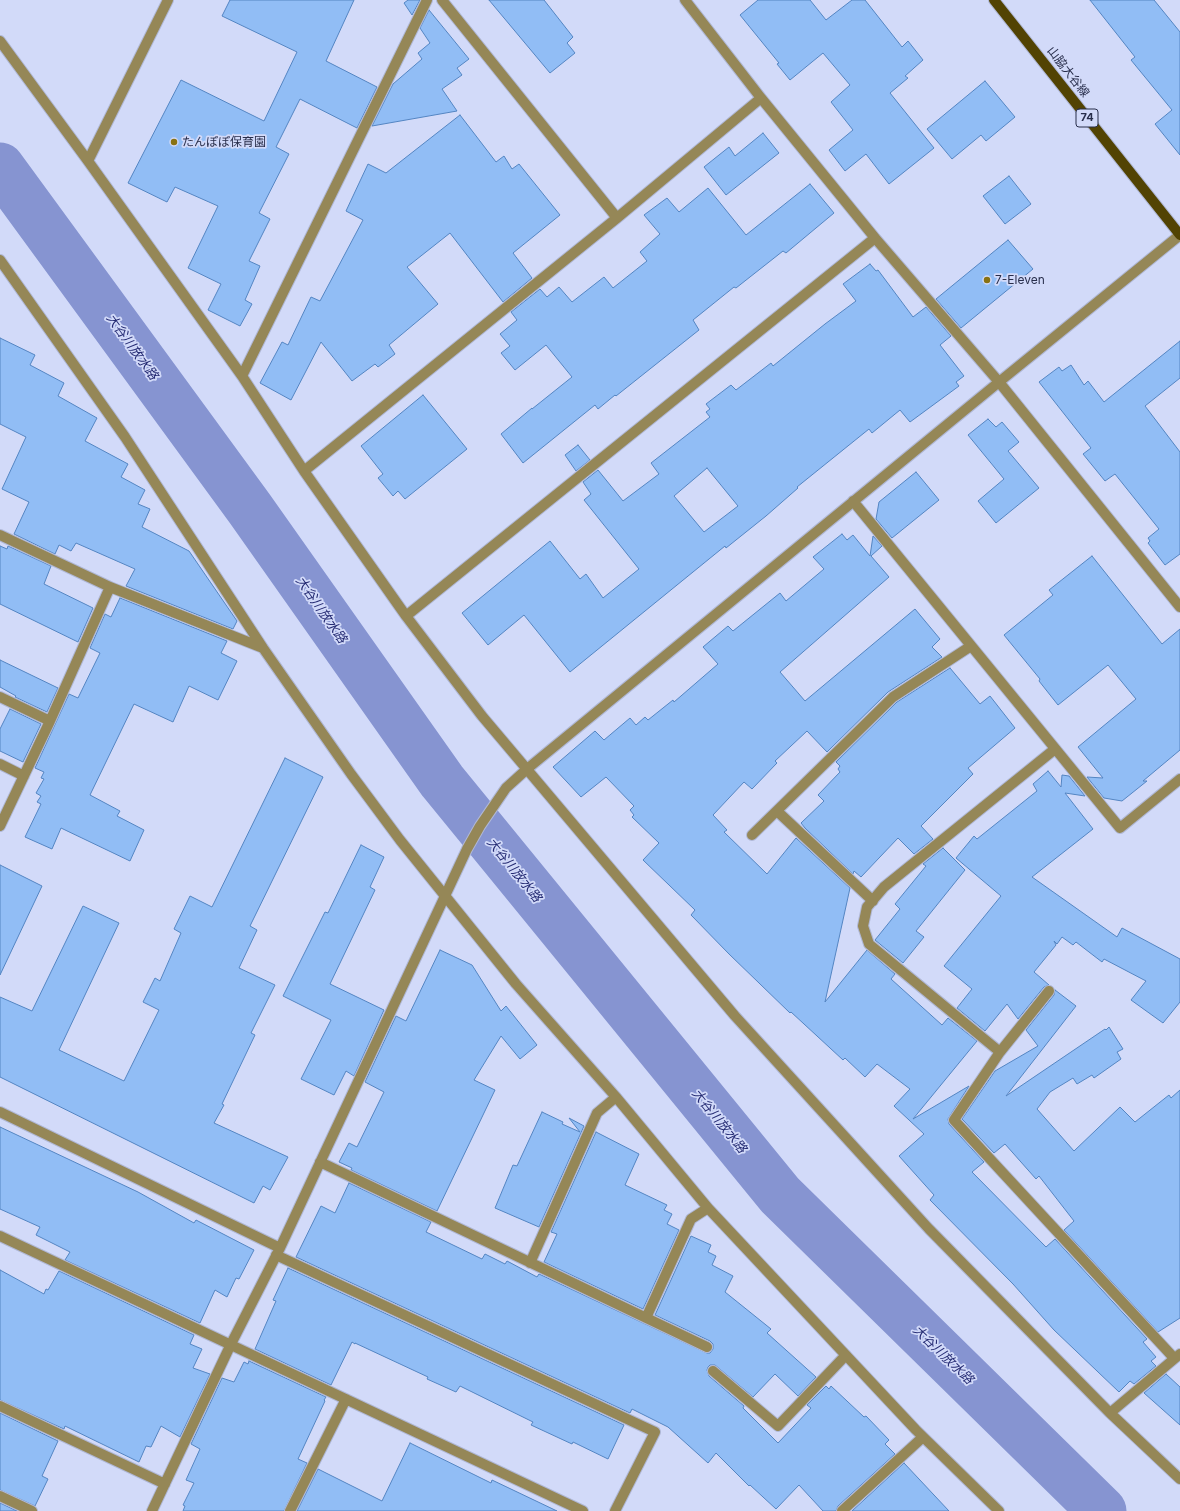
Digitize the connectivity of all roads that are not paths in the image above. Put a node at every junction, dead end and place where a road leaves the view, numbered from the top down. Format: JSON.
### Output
{"nodes":[{"id":1,"x":168,"y":0,"type":"edge"},
{"id":2,"x":427,"y":0,"type":"edge"},
{"id":3,"x":442,"y":0,"type":"edge"},
{"id":4,"x":685,"y":0,"type":"edge"},
{"id":5,"x":994,"y":0,"type":"edge"},
{"id":6,"x":0,"y":41,"type":"edge"},
{"id":7,"x":761,"y":98,"type":"junction"},
{"id":8,"x":88,"y":161,"type":"junction"},
{"id":9,"x":618,"y":218,"type":"junction"},
{"id":10,"x":1180,"y":235,"type":"edge"},
{"id":11,"x":876,"y":238,"type":"junction"},
{"id":12,"x":0,"y":260,"type":"edge"},
{"id":13,"x":242,"y":376,"type":"junction"},
{"id":14,"x":999,"y":382,"type":"junction"},
{"id":15,"x":304,"y":471,"type":"junction"},
{"id":16,"x":853,"y":501,"type":"junction"},
{"id":17,"x":0,"y":536,"type":"edge"},
{"id":18,"x":110,"y":587,"type":"junction"},
{"id":19,"x":1180,"y":607,"type":"edge"},
{"id":20,"x":406,"y":616,"type":"junction"},
{"id":21,"x":970,"y":646,"type":"junction"},
{"id":22,"x":263,"y":648,"type":"junction"},
{"id":23,"x":0,"y":697,"type":"edge"},
{"id":24,"x":50,"y":721,"type":"junction"},
{"id":25,"x":1055,"y":749,"type":"junction"},
{"id":26,"x":0,"y":764,"type":"edge"},
{"id":27,"x":527,"y":769,"type":"junction"},
{"id":28,"x":24,"y":776,"type":"junction"},
{"id":29,"x":1180,"y":779,"type":"edge"},
{"id":30,"x":777,"y":811,"type":"junction"},
{"id":31,"x":0,"y":826,"type":"edge"},
{"id":32,"x":752,"y":835,"type":"dead end"},
{"id":33,"x":445,"y":895,"type":"junction"},
{"id":34,"x":873,"y":900,"type":"junction"},
{"id":35,"x":1049,"y":991,"type":"dead end"},
{"id":36,"x":1000,"y":1052,"type":"junction"},
{"id":37,"x":616,"y":1097,"type":"junction"},
{"id":38,"x":0,"y":1112,"type":"edge"},
{"id":39,"x":320,"y":1162,"type":"junction"},
{"id":40,"x":708,"y":1208,"type":"junction"},
{"id":41,"x":0,"y":1236,"type":"edge"},
{"id":42,"x":278,"y":1251,"type":"junction"},
{"id":43,"x":530,"y":1263,"type":"junction"},
{"id":44,"x":646,"y":1318,"type":"junction"},
{"id":45,"x":231,"y":1344,"type":"junction"},
{"id":46,"x":707,"y":1348,"type":"dead end"},
{"id":47,"x":846,"y":1355,"type":"junction"},
{"id":48,"x":1177,"y":1356,"type":"edge"},
{"id":49,"x":713,"y":1371,"type":"dead end"},
{"id":50,"x":346,"y":1399,"type":"junction"},
{"id":51,"x":0,"y":1406,"type":"edge"},
{"id":52,"x":1110,"y":1413,"type":"junction"},
{"id":53,"x":923,"y":1437,"type":"junction"},
{"id":54,"x":1180,"y":1479,"type":"edge"},
{"id":55,"x":165,"y":1484,"type":"junction"},
{"id":56,"x":0,"y":1496,"type":"edge"},
{"id":57,"x":32,"y":1511,"type":"edge"},
{"id":58,"x":152,"y":1511,"type":"edge"},
{"id":59,"x":290,"y":1511,"type":"edge"},
{"id":60,"x":582,"y":1511,"type":"edge"},
{"id":61,"x":615,"y":1511,"type":"edge"},
{"id":62,"x":842,"y":1511,"type":"edge"},
{"id":63,"x":999,"y":1511,"type":"edge"}],
"edges":[{"from":1,"to":8,"type":"street"},
{"from":2,"to":13,"type":"street"},
{"from":3,"to":9,"type":"street"},
{"from":4,"to":7,"type":"street"},
{"from":5,"to":10,"type":"main road","name":"山脇大谷線","number":"74"},
{"from":6,"to":8,"type":"street"},
{"from":7,"to":9,"type":"street"},
{"from":7,"to":11,"type":"street"},
{"from":8,"to":13,"type":"street"},
{"from":9,"to":15,"type":"street"},
{"from":10,"to":14,"type":"street"},
{"from":11,"to":14,"type":"street"},
{"from":11,"to":20,"type":"street"},
{"from":12,"to":22,"type":"street"},
{"from":13,"to":15,"type":"street"},
{"from":14,"to":16,"type":"street"},
{"from":14,"to":19,"type":"street"},
{"from":15,"to":20,"type":"street"},
{"from":16,"to":21,"type":"street"},
{"from":16,"to":27,"type":"street"},
{"from":17,"to":18,"type":"street"},
{"from":18,"to":22,"type":"street"},
{"from":18,"to":24,"type":"street"},
{"from":20,"to":27,"type":"street"},
{"from":21,"to":25,"type":"street"},
{"from":21,"to":30,"type":"street"},
{"from":22,"to":33,"type":"street"},
{"from":23,"to":24,"type":"street"},
{"from":24,"to":28,"type":"street"},
{"from":25,"to":29,"type":"street"},
{"from":25,"to":34,"type":"street"},
{"from":26,"to":28,"type":"street"},
{"from":27,"to":33,"type":"street"},
{"from":27,"to":52,"type":"street"},
{"from":28,"to":31,"type":"street"},
{"from":30,"to":32,"type":"street"},
{"from":30,"to":34,"type":"street"},
{"from":33,"to":37,"type":"street"},
{"from":33,"to":39,"type":"street"},
{"from":34,"to":36,"type":"street"},
{"from":35,"to":36,"type":"street"},
{"from":36,"to":48,"type":"street"},
{"from":37,"to":40,"type":"street"},
{"from":37,"to":43,"type":"street"},
{"from":38,"to":42,"type":"street"},
{"from":39,"to":42,"type":"street"},
{"from":39,"to":43,"type":"street"},
{"from":40,"to":44,"type":"street"},
{"from":40,"to":47,"type":"street"},
{"from":41,"to":45,"type":"street"},
{"from":42,"to":45,"type":"street"},
{"from":42,"to":61,"type":"street"},
{"from":43,"to":44,"type":"street"},
{"from":44,"to":46,"type":"street"},
{"from":45,"to":50,"type":"street"},
{"from":45,"to":55,"type":"street"},
{"from":47,"to":49,"type":"street"},
{"from":47,"to":53,"type":"street"},
{"from":48,"to":52,"type":"street"},
{"from":50,"to":59,"type":"street"},
{"from":50,"to":60,"type":"street"},
{"from":51,"to":55,"type":"street"},
{"from":52,"to":54,"type":"street"},
{"from":53,"to":62,"type":"street"},
{"from":53,"to":63,"type":"street"},
{"from":55,"to":58,"type":"street"},
{"from":56,"to":57,"type":"street"}]}
